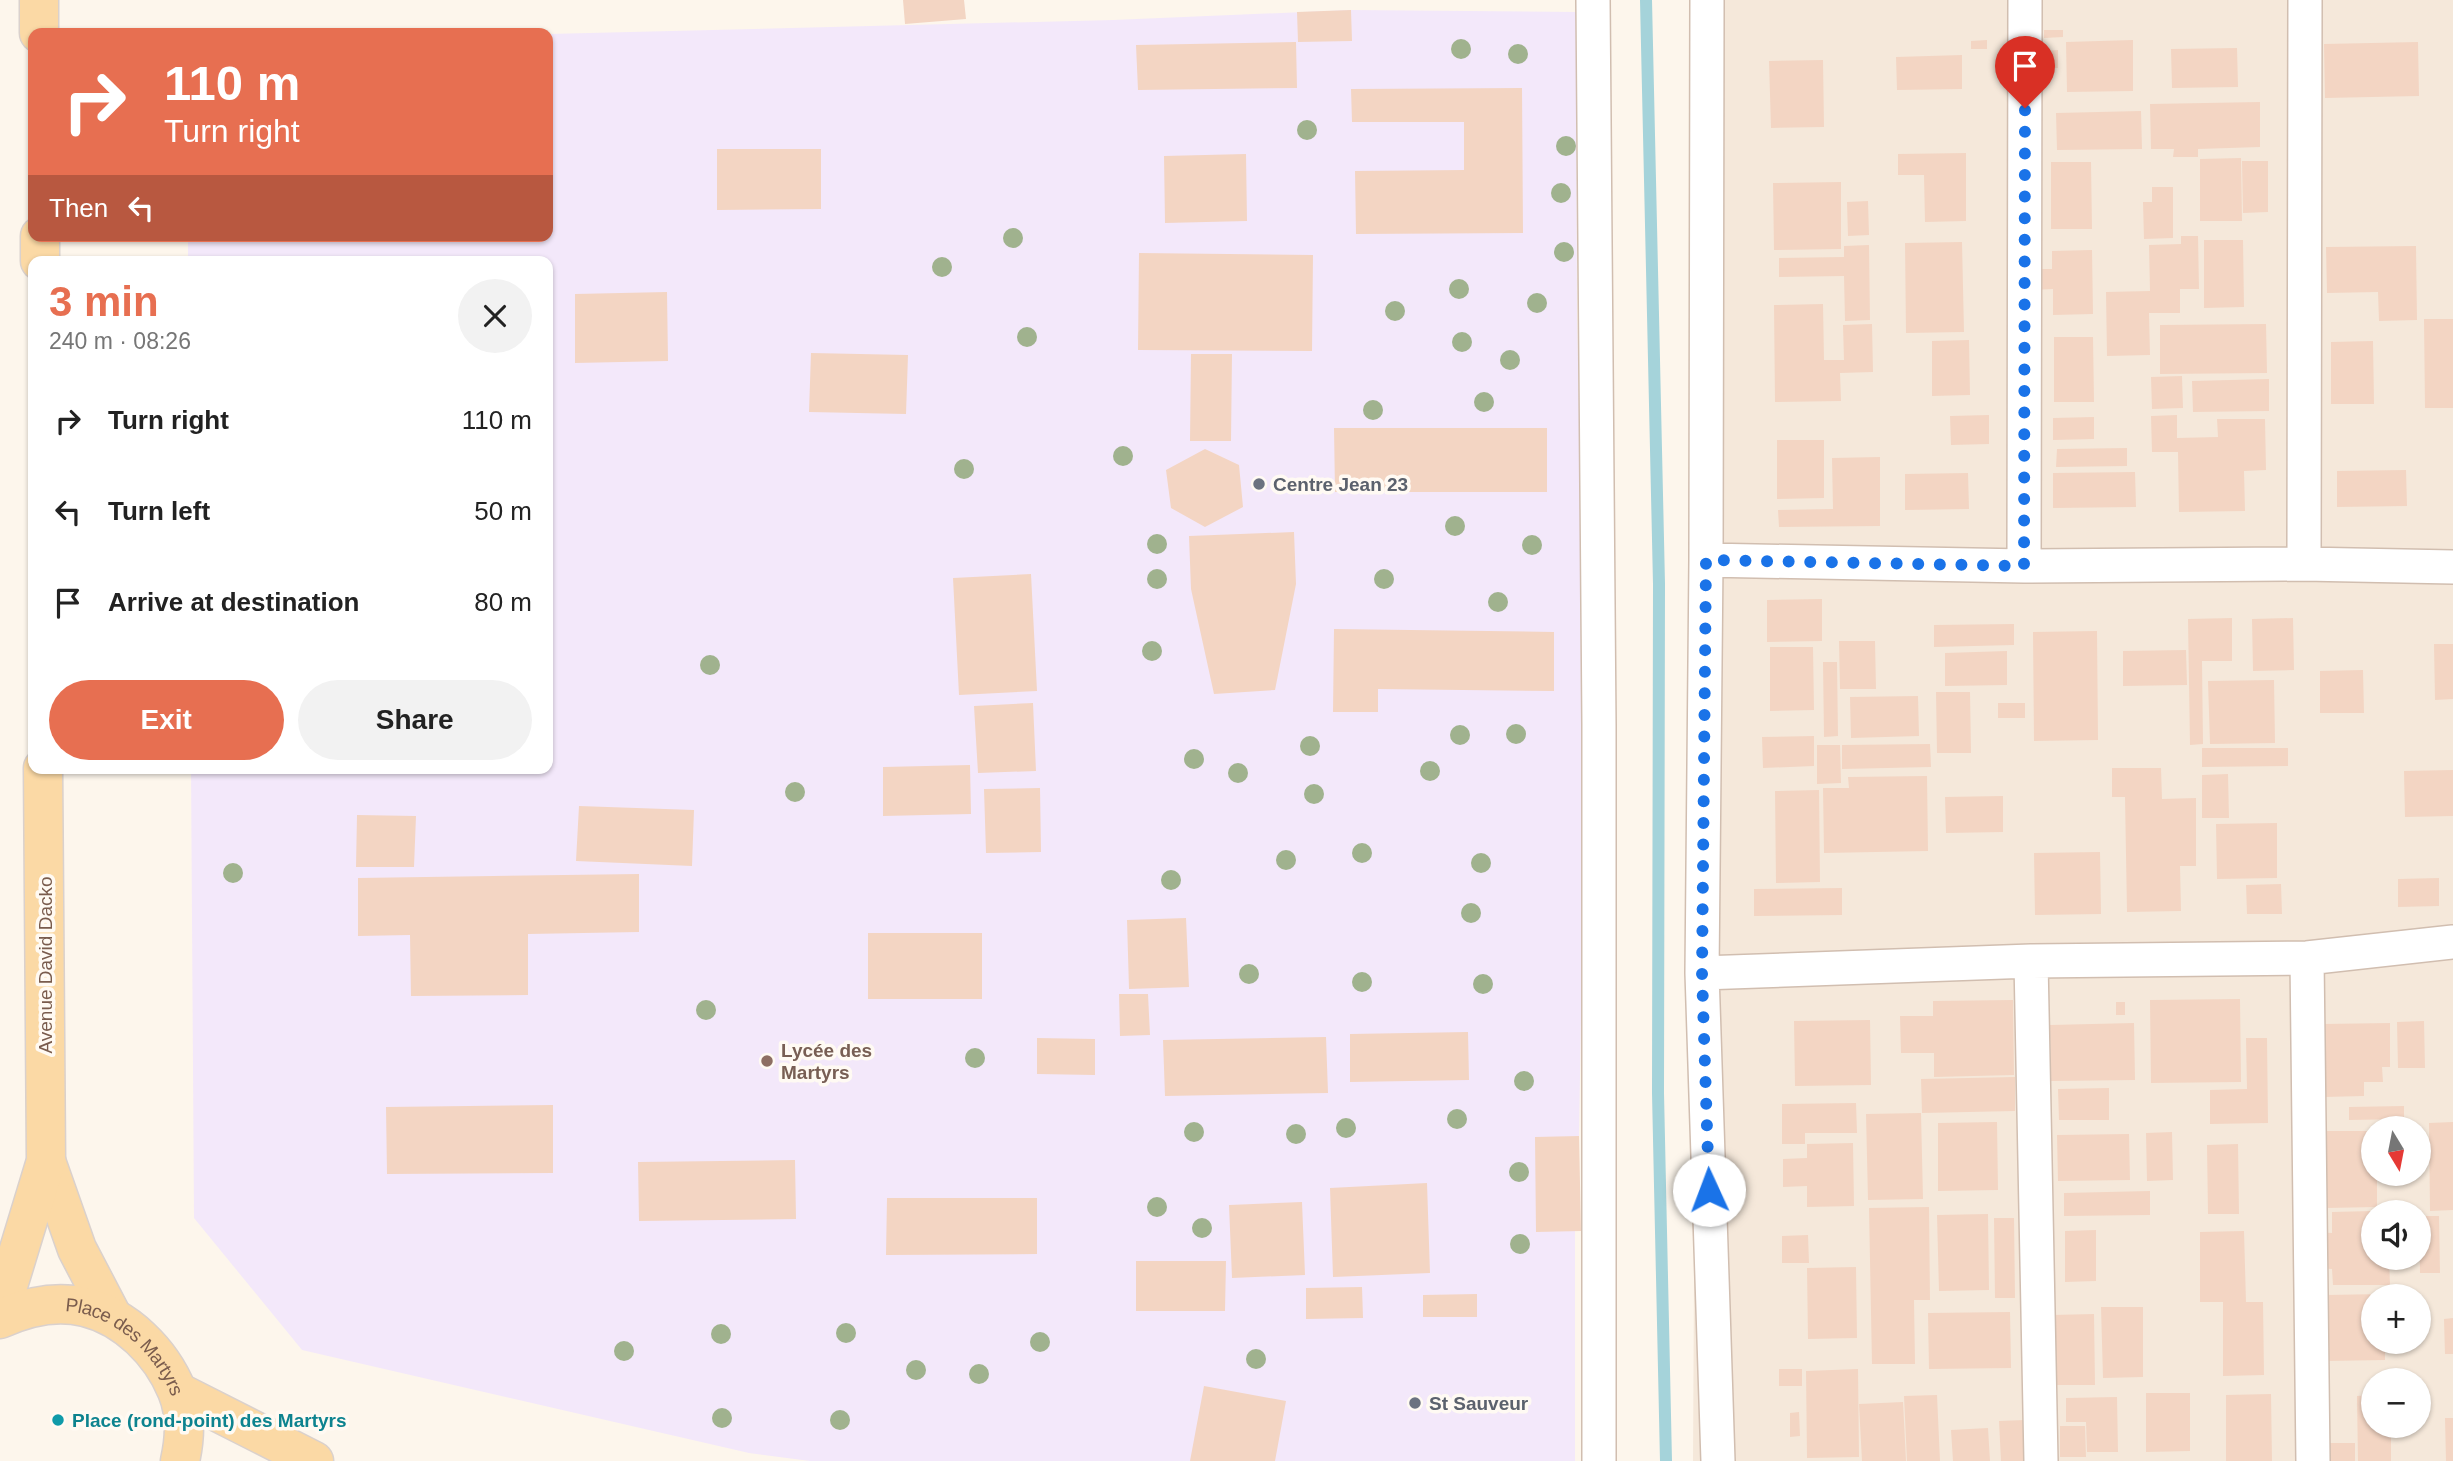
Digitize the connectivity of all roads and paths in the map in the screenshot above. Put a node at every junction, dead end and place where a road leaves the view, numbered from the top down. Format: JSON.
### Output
{"nodes":[{"id":1,"x":39,"y":0,"type":"edge"},
{"id":2,"x":1593,"y":0,"type":"edge"},
{"id":3,"x":1707,"y":0,"type":"edge"},
{"id":4,"x":2025,"y":0,"type":"edge"},
{"id":5,"x":2305,"y":0,"type":"edge"},
{"id":6,"x":39,"y":28,"type":"edge"},
{"id":7,"x":1706,"y":560,"type":"junction"},
{"id":8,"x":2304,"y":564,"type":"junction"},
{"id":9,"x":2024,"y":566,"type":"junction"},
{"id":10,"x":2453,"y":567,"type":"edge"},
{"id":11,"x":43,"y":774,"type":"edge"},
{"id":12,"x":2453,"y":942,"type":"edge"},
{"id":13,"x":2307,"y":958,"type":"junction"},
{"id":14,"x":2031,"y":961,"type":"junction"},
{"id":15,"x":1702,"y":973,"type":"junction"},
{"id":16,"x":46,"y":1161,"type":"junction"},
{"id":17,"x":0,"y":1312,"type":"edge"},
{"id":18,"x":112,"y":1316,"type":"junction"},
{"id":19,"x":0,"y":1319,"type":"edge"},
{"id":20,"x":178,"y":1392,"type":"junction"},
{"id":21,"x":180,"y":1461,"type":"edge"},
{"id":22,"x":314,"y":1461,"type":"edge"},
{"id":23,"x":1599,"y":1461,"type":"edge"},
{"id":24,"x":1718,"y":1461,"type":"edge"},
{"id":25,"x":2041,"y":1461,"type":"edge"},
{"id":26,"x":2313,"y":1461,"type":"edge"}],
"edges":[{"from":1,"to":6,"type":"main road"},
{"from":2,"to":23,"type":"street"},
{"from":3,"to":7,"type":"street"},
{"from":4,"to":9,"type":"street"},
{"from":5,"to":8,"type":"street"},
{"from":7,"to":9,"type":"street"},
{"from":7,"to":15,"type":"street"},
{"from":8,"to":9,"type":"street"},
{"from":8,"to":10,"type":"street"},
{"from":11,"to":16,"type":"main road","name":"Avenue David Dacko"},
{"from":12,"to":13,"type":"street"},
{"from":13,"to":14,"type":"street"},
{"from":13,"to":26,"type":"street"},
{"from":14,"to":15,"type":"street"},
{"from":14,"to":25,"type":"street"},
{"from":15,"to":24,"type":"street"},
{"from":16,"to":17,"type":"main road","name":"Avenue David Dacko"},
{"from":16,"to":18,"type":"main road","name":"Avenue David Dacko"},
{"from":18,"to":19,"type":"main road","name":"Place des Martyrs"},
{"from":18,"to":20,"type":"main road","name":"Place des Martyrs"},
{"from":20,"to":21,"type":"main road","name":"Place des Martyrs"},
{"from":20,"to":22,"type":"main road"}]}
